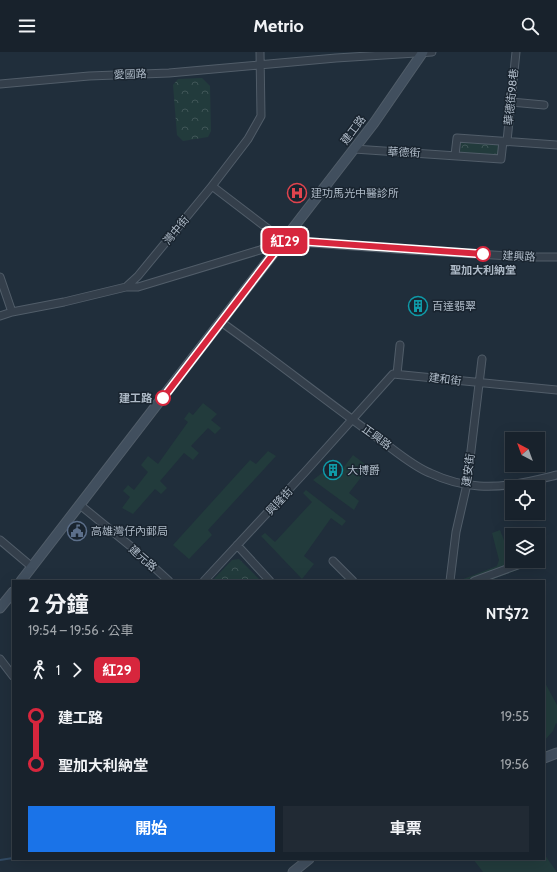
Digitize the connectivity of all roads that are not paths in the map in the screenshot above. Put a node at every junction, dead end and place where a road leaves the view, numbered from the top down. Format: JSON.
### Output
{"nodes":[{"id":1,"x":260,"y":52,"type":"edge"},
{"id":2,"x":426,"y":52,"type":"edge"},
{"id":3,"x":516,"y":52,"type":"edge"},
{"id":4,"x":337,"y":54,"type":"edge"},
{"id":5,"x":261,"y":65,"type":"junction"},
{"id":6,"x":0,"y":84,"type":"edge"},
{"id":7,"x":511,"y":102,"type":"junction"},
{"id":8,"x":544,"y":105,"type":"dead end"},
{"id":9,"x":505,"y":141,"type":"junction"},
{"id":10,"x":557,"y":144,"type":"edge"},
{"id":11,"x":354,"y":149,"type":"junction"},
{"id":12,"x":455,"y":155,"type":"junction"},
{"id":13,"x":212,"y":186,"type":"junction"},
{"id":14,"x":284,"y":240,"type":"junction"},
{"id":15,"x":557,"y":257,"type":"edge"},
{"id":16,"x":0,"y":277,"type":"edge"},
{"id":17,"x":126,"y":287,"type":"junction"},
{"id":18,"x":12,"y":312,"type":"junction"},
{"id":19,"x":0,"y":316,"type":"edge"},
{"id":20,"x":221,"y":322,"type":"junction"},
{"id":21,"x":400,"y":345,"type":"dead end"},
{"id":22,"x":482,"y":359,"type":"dead end"},
{"id":23,"x":397,"y":374,"type":"junction"},
{"id":24,"x":478,"y":383,"type":"junction"},
{"id":25,"x":557,"y":390,"type":"edge"},
{"id":26,"x":353,"y":420,"type":"junction"},
{"id":27,"x":557,"y":475,"type":"edge"},
{"id":28,"x":467,"y":484,"type":"junction"},
{"id":29,"x":80,"y":505,"type":"junction"},
{"id":30,"x":0,"y":540,"type":"edge"},
{"id":31,"x":237,"y":545,"type":"junction"},
{"id":32,"x":333,"y":561,"type":"dead end"},
{"id":33,"x":32,"y":567,"type":"junction"},
{"id":34,"x":510,"y":568,"type":"edge"},
{"id":35,"x":23,"y":580,"type":"edge"},
{"id":36,"x":169,"y":580,"type":"edge"},
{"id":37,"x":205,"y":580,"type":"edge"},
{"id":38,"x":269,"y":580,"type":"edge"},
{"id":39,"x":352,"y":580,"type":"edge"},
{"id":40,"x":450,"y":580,"type":"edge"},
{"id":41,"x":477,"y":580,"type":"edge"},
{"id":42,"x":12,"y":593,"type":"edge"},
{"id":43,"x":0,"y":608,"type":"edge"},
{"id":44,"x":0,"y":659,"type":"edge"},
{"id":45,"x":12,"y":675,"type":"edge"},
{"id":46,"x":557,"y":753,"type":"edge"},
{"id":47,"x":545,"y":758,"type":"edge"},
{"id":48,"x":309,"y":860,"type":"edge"},
{"id":49,"x":293,"y":872,"type":"edge"}],
"edges":[{"from":1,"to":5,"type":"street","name":"灣中街"},
{"from":2,"to":4,"type":"street","name":"愛國路"},
{"from":2,"to":11,"type":"street","name":"建工路"},
{"from":3,"to":7,"type":"street","name":"華德街98巷"},
{"from":4,"to":5,"type":"street","name":"愛國路"},
{"from":5,"to":6,"type":"street","name":"愛國路"},
{"from":5,"to":13,"type":"street","name":"灣中街"},
{"from":7,"to":8,"type":"street"},
{"from":7,"to":9,"type":"street","name":"華德街98巷"},
{"from":9,"to":10,"type":"street"},
{"from":9,"to":12,"type":"street","name":"華德街"},
{"from":9,"to":12,"type":"street"},
{"from":11,"to":12,"type":"street","name":"華德街"},
{"from":11,"to":14,"type":"street","name":"建工路"},
{"from":13,"to":14,"type":"street"},
{"from":13,"to":17,"type":"street","name":"灣中街"},
{"from":14,"to":15,"type":"street","name":"建興路"},
{"from":14,"to":17,"type":"street","name":"建工路"},
{"from":14,"to":20,"type":"street","name":"建工路"},
{"from":16,"to":18,"type":"street"},
{"from":17,"to":18,"type":"street"},
{"from":18,"to":19,"type":"street"},
{"from":20,"to":26,"type":"street","name":"正興路"},
{"from":20,"to":29,"type":"street","name":"建工路"},
{"from":21,"to":23,"type":"street"},
{"from":22,"to":24,"type":"street","name":"建安街"},
{"from":23,"to":24,"type":"street","name":"建和街"},
{"from":23,"to":26,"type":"street"},
{"from":24,"to":25,"type":"street","name":"建和街"},
{"from":24,"to":28,"type":"street","name":"建安街"},
{"from":26,"to":28,"type":"street","name":"正興路"},
{"from":26,"to":31,"type":"street","name":"興隆街"},
{"from":27,"to":28,"type":"street","name":"正興路"},
{"from":28,"to":40,"type":"street","name":"建安街"},
{"from":29,"to":33,"type":"street","name":"建工路"},
{"from":29,"to":36,"type":"street","name":"建元路"},
{"from":30,"to":33,"type":"street"},
{"from":31,"to":37,"type":"street","name":"興隆街"},
{"from":31,"to":38,"type":"street"},
{"from":32,"to":39,"type":"street"},
{"from":33,"to":35,"type":"street","name":"建工路"},
{"from":34,"to":41,"type":"street"},
{"from":42,"to":43,"type":"street"},
{"from":44,"to":45,"type":"street"},
{"from":46,"to":47,"type":"street"},
{"from":48,"to":49,"type":"street"}]}
